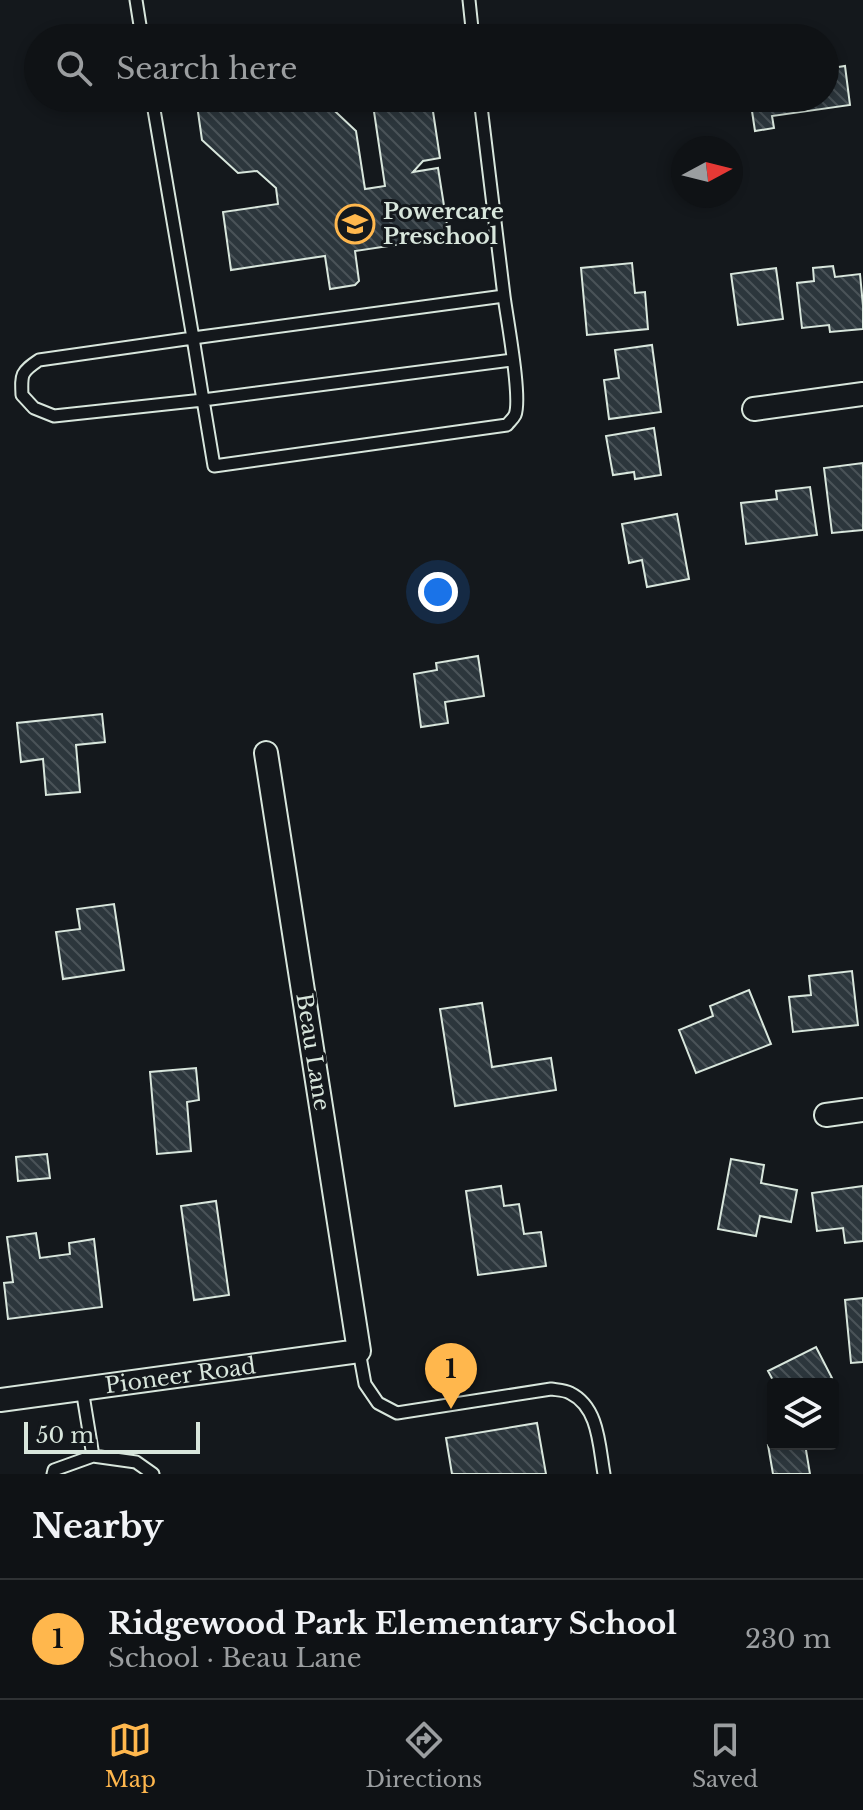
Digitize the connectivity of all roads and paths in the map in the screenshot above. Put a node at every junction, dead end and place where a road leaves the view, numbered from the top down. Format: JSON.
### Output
{"nodes":[{"id":1,"x":136,"y":0,"type":"edge"},
{"id":2,"x":469,"y":0,"type":"edge"},
{"id":3,"x":140,"y":24,"type":"edge"},
{"id":4,"x":472,"y":24,"type":"edge"},
{"id":5,"x":154,"y":112,"type":"edge"},
{"id":6,"x":482,"y":112,"type":"edge"},
{"id":7,"x":504,"y":296,"type":"junction"},
{"id":8,"x":193,"y":338,"type":"junction"},
{"id":9,"x":512,"y":360,"type":"junction"},
{"id":10,"x":863,"y":394,"type":"edge"},
{"id":11,"x":203,"y":400,"type":"junction"},
{"id":12,"x":754,"y":409,"type":"dead end"},
{"id":13,"x":266,"y":753,"type":"dead end"},
{"id":14,"x":863,"y":1110,"type":"edge"},
{"id":15,"x":826,"y":1115,"type":"dead end"},
{"id":16,"x":359,"y":1351,"type":"junction"},
{"id":17,"x":82,"y":1389,"type":"junction"},
{"id":18,"x":0,"y":1400,"type":"edge"},
{"id":19,"x":93,"y":1456,"type":"junction"},
{"id":20,"x":53,"y":1474,"type":"edge"},
{"id":21,"x":153,"y":1474,"type":"edge"},
{"id":22,"x":604,"y":1474,"type":"edge"}],
"edges":[{"from":1,"to":3,"type":"lane"},
{"from":2,"to":4,"type":"lane"},
{"from":5,"to":8,"type":"lane"},
{"from":6,"to":7,"type":"lane"},
{"from":7,"to":8,"type":"lane"},
{"from":7,"to":9,"type":"lane"},
{"from":8,"to":11,"type":"lane"},
{"from":8,"to":11,"type":"lane"},
{"from":9,"to":11,"type":"lane"},
{"from":9,"to":11,"type":"lane"},
{"from":10,"to":12,"type":"street"},
{"from":13,"to":16,"type":"street","name":"Beau Lane"},
{"from":14,"to":15,"type":"street"},
{"from":16,"to":17,"type":"street","name":"Pioneer Road"},
{"from":16,"to":22,"type":"lane"},
{"from":17,"to":18,"type":"street","name":"Pioneer Road"},
{"from":17,"to":19,"type":"lane"},
{"from":19,"to":20,"type":"lane"},
{"from":19,"to":21,"type":"lane"}]}
